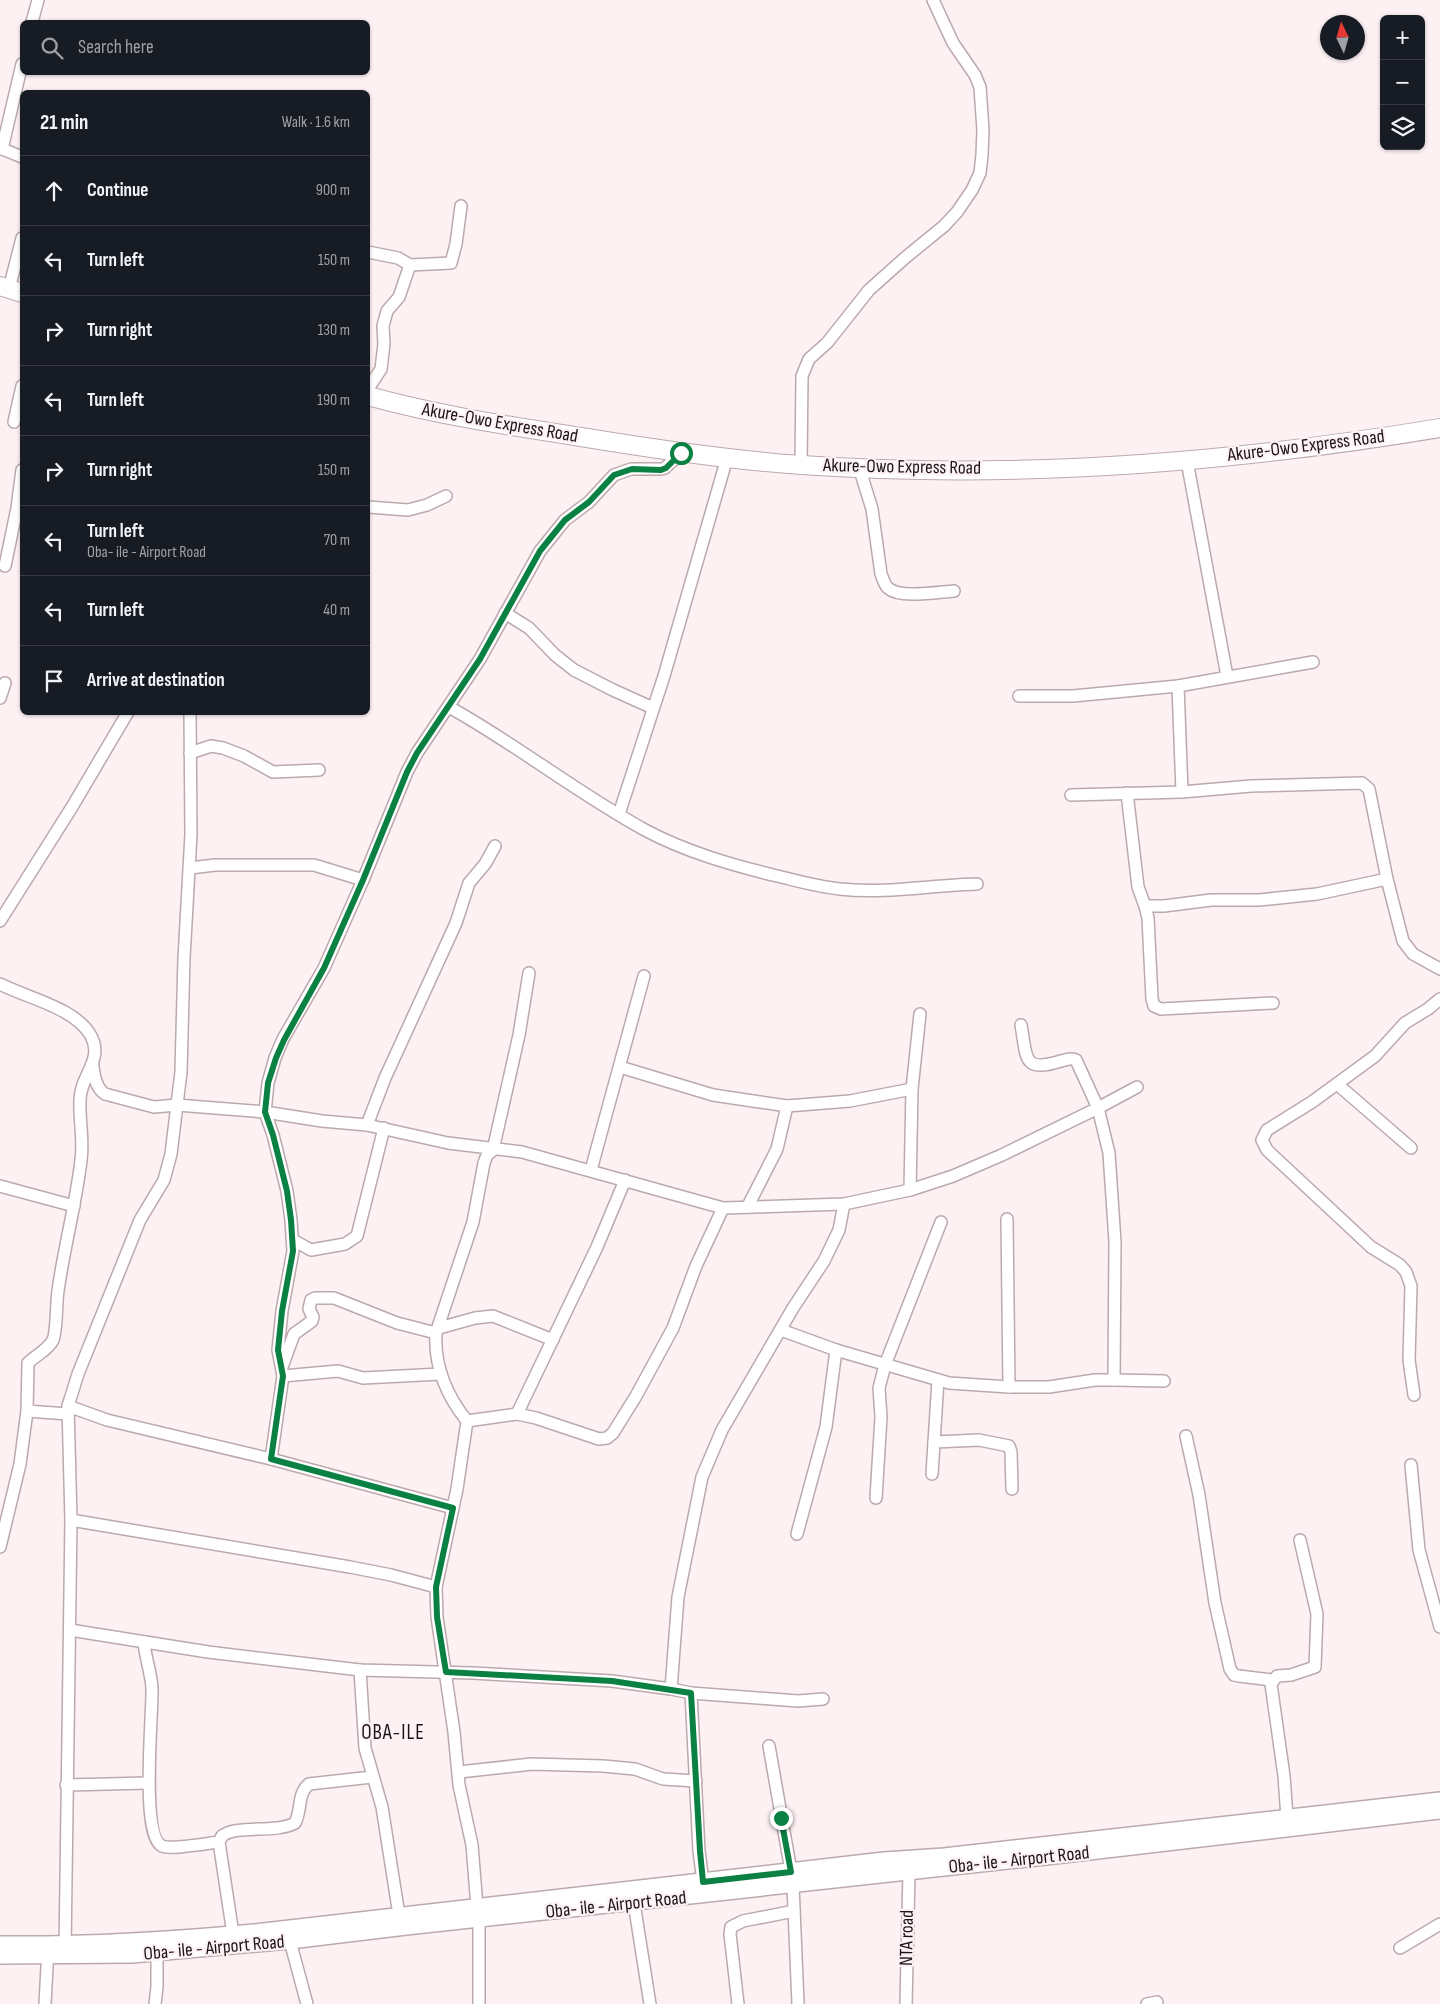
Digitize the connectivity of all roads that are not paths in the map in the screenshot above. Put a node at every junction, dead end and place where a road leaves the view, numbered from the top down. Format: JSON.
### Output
{"nodes":[{"id":1,"x":38,"y":0,"type":"edge"},
{"id":2,"x":933,"y":0,"type":"edge"},
{"id":3,"x":33,"y":20,"type":"edge"},
{"id":4,"x":20,"y":72,"type":"edge"},
{"id":5,"x":1,"y":148,"type":"edge"},
{"id":6,"x":20,"y":155,"type":"edge"},
{"id":7,"x":461,"y":206,"type":"dead end"},
{"id":8,"x":370,"y":250,"type":"edge"},
{"id":9,"x":20,"y":253,"type":"edge"},
{"id":10,"x":410,"y":265,"type":"junction"},
{"id":11,"x":15,"y":291,"type":"edge"},
{"id":12,"x":370,"y":386,"type":"edge"},
{"id":13,"x":20,"y":395,"type":"edge"},
{"id":14,"x":370,"y":397,"type":"edge"},
{"id":15,"x":14,"y":422,"type":"dead end"},
{"id":16,"x":1440,"y":428,"type":"edge"},
{"id":17,"x":681,"y":453,"type":"junction"},
{"id":18,"x":727,"y":458,"type":"junction"},
{"id":19,"x":1186,"y":461,"type":"junction"},
{"id":20,"x":801,"y":465,"type":"junction"},
{"id":21,"x":860,"y":467,"type":"junction"},
{"id":22,"x":20,"y":489,"type":"edge"},
{"id":23,"x":446,"y":496,"type":"dead end"},
{"id":24,"x":370,"y":507,"type":"edge"},
{"id":25,"x":5,"y":566,"type":"dead end"},
{"id":26,"x":954,"y":591,"type":"dead end"},
{"id":27,"x":505,"y":613,"type":"junction"},
{"id":28,"x":1313,"y":662,"type":"dead end"},
{"id":29,"x":1227,"y":676,"type":"junction"},
{"id":30,"x":5,"y":683,"type":"dead end"},
{"id":31,"x":1178,"y":686,"type":"junction"},
{"id":32,"x":1019,"y":696,"type":"dead end"},
{"id":33,"x":0,"y":698,"type":"edge"},
{"id":34,"x":449,"y":707,"type":"junction"},
{"id":35,"x":653,"y":708,"type":"junction"},
{"id":36,"x":126,"y":715,"type":"edge"},
{"id":37,"x":190,"y":715,"type":"edge"},
{"id":38,"x":190,"y":753,"type":"junction"},
{"id":39,"x":319,"y":770,"type":"dead end"},
{"id":40,"x":1182,"y":792,"type":"junction"},
{"id":41,"x":1127,"y":793,"type":"junction"},
{"id":42,"x":1071,"y":795,"type":"dead end"},
{"id":43,"x":619,"y":814,"type":"junction"},
{"id":44,"x":495,"y":846,"type":"dead end"},
{"id":45,"x":190,"y":868,"type":"junction"},
{"id":46,"x":1387,"y":879,"type":"junction"},
{"id":47,"x":363,"y":880,"type":"junction"},
{"id":48,"x":976,"y":884,"type":"dead end"},
{"id":49,"x":1145,"y":906,"type":"junction"},
{"id":50,"x":0,"y":921,"type":"edge"},
{"id":51,"x":1440,"y":969,"type":"edge"},
{"id":52,"x":529,"y":973,"type":"dead end"},
{"id":53,"x":644,"y":976,"type":"dead end"},
{"id":54,"x":0,"y":984,"type":"edge"},
{"id":55,"x":1440,"y":998,"type":"edge"},
{"id":56,"x":1274,"y":1003,"type":"dead end"},
{"id":57,"x":920,"y":1014,"type":"dead end"},
{"id":58,"x":1020,"y":1025,"type":"dead end"},
{"id":59,"x":93,"y":1066,"type":"junction"},
{"id":60,"x":620,"y":1067,"type":"junction"},
{"id":61,"x":1337,"y":1084,"type":"junction"},
{"id":62,"x":1137,"y":1087,"type":"dead end"},
{"id":63,"x":912,"y":1089,"type":"junction"},
{"id":64,"x":177,"y":1105,"type":"junction"},
{"id":65,"x":787,"y":1106,"type":"junction"},
{"id":66,"x":1098,"y":1108,"type":"junction"},
{"id":67,"x":265,"y":1112,"type":"junction"},
{"id":68,"x":367,"y":1125,"type":"junction"},
{"id":69,"x":384,"y":1128,"type":"junction"},
{"id":70,"x":1411,"y":1148,"type":"dead end"},
{"id":71,"x":493,"y":1150,"type":"junction"},
{"id":72,"x":591,"y":1170,"type":"junction"},
{"id":73,"x":625,"y":1180,"type":"junction"},
{"id":74,"x":0,"y":1186,"type":"edge"},
{"id":75,"x":910,"y":1190,"type":"junction"},
{"id":76,"x":844,"y":1204,"type":"junction"},
{"id":77,"x":74,"y":1206,"type":"junction"},
{"id":78,"x":748,"y":1206,"type":"junction"},
{"id":79,"x":723,"y":1208,"type":"junction"},
{"id":80,"x":1007,"y":1219,"type":"dead end"},
{"id":81,"x":941,"y":1222,"type":"dead end"},
{"id":82,"x":293,"y":1240,"type":"junction"},
{"id":83,"x":781,"y":1330,"type":"junction"},
{"id":84,"x":438,"y":1331,"type":"junction"},
{"id":85,"x":553,"y":1340,"type":"junction"},
{"id":86,"x":836,"y":1350,"type":"junction"},
{"id":87,"x":885,"y":1365,"type":"junction"},
{"id":88,"x":282,"y":1371,"type":"junction"},
{"id":89,"x":441,"y":1374,"type":"junction"},
{"id":90,"x":938,"y":1380,"type":"junction"},
{"id":91,"x":1114,"y":1380,"type":"junction"},
{"id":92,"x":1164,"y":1381,"type":"dead end"},
{"id":93,"x":1009,"y":1387,"type":"junction"},
{"id":94,"x":1414,"y":1395,"type":"dead end"},
{"id":95,"x":68,"y":1410,"type":"junction"},
{"id":96,"x":27,"y":1411,"type":"junction"},
{"id":97,"x":517,"y":1414,"type":"junction"},
{"id":98,"x":467,"y":1420,"type":"junction"},
{"id":99,"x":1186,"y":1436,"type":"dead end"},
{"id":100,"x":934,"y":1442,"type":"junction"},
{"id":101,"x":271,"y":1459,"type":"junction"},
{"id":102,"x":1411,"y":1465,"type":"dead end"},
{"id":103,"x":932,"y":1474,"type":"dead end"},
{"id":104,"x":1012,"y":1489,"type":"dead end"},
{"id":105,"x":876,"y":1498,"type":"dead end"},
{"id":106,"x":5,"y":1500,"type":"edge"},
{"id":107,"x":453,"y":1508,"type":"junction"},
{"id":108,"x":71,"y":1520,"type":"junction"},
{"id":109,"x":797,"y":1534,"type":"dead end"},
{"id":110,"x":1300,"y":1540,"type":"dead end"},
{"id":111,"x":0,"y":1547,"type":"edge"},
{"id":112,"x":436,"y":1587,"type":"junction"},
{"id":113,"x":1440,"y":1627,"type":"edge"},
{"id":114,"x":70,"y":1630,"type":"junction"},
{"id":115,"x":144,"y":1642,"type":"junction"},
{"id":116,"x":360,"y":1670,"type":"junction"},
{"id":117,"x":446,"y":1672,"type":"junction"},
{"id":118,"x":1272,"y":1680,"type":"junction"},
{"id":119,"x":671,"y":1689,"type":"junction"},
{"id":120,"x":691,"y":1693,"type":"junction"},
{"id":121,"x":823,"y":1699,"type":"dead end"},
{"id":122,"x":769,"y":1746,"type":"dead end"},
{"id":123,"x":459,"y":1772,"type":"junction"},
{"id":124,"x":372,"y":1777,"type":"junction"},
{"id":125,"x":696,"y":1781,"type":"junction"},
{"id":126,"x":148,"y":1783,"type":"junction"},
{"id":127,"x":66,"y":1785,"type":"junction"},
{"id":128,"x":1440,"y":1800,"type":"edge"},
{"id":129,"x":1440,"y":1811,"type":"edge"},
{"id":130,"x":1287,"y":1817,"type":"junction"},
{"id":131,"x":1153,"y":1838,"type":"junction"},
{"id":132,"x":219,"y":1842,"type":"junction"},
{"id":133,"x":884,"y":1868,"type":"junction"},
{"id":134,"x":909,"y":1872,"type":"junction"},
{"id":135,"x":792,"y":1878,"type":"junction"},
{"id":136,"x":703,"y":1882,"type":"junction"},
{"id":137,"x":659,"y":1893,"type":"junction"},
{"id":138,"x":634,"y":1903,"type":"junction"},
{"id":139,"x":794,"y":1911,"type":"junction"},
{"id":140,"x":478,"y":1914,"type":"junction"},
{"id":141,"x":399,"y":1915,"type":"junction"},
{"id":142,"x":1440,"y":1924,"type":"edge"},
{"id":143,"x":233,"y":1934,"type":"junction"},
{"id":144,"x":290,"y":1941,"type":"junction"},
{"id":145,"x":0,"y":1944,"type":"edge"},
{"id":146,"x":131,"y":1948,"type":"junction"},
{"id":147,"x":1400,"y":1948,"type":"dead end"},
{"id":148,"x":48,"y":1951,"type":"junction"},
{"id":149,"x":65,"y":1951,"type":"junction"},
{"id":150,"x":157,"y":1952,"type":"junction"},
{"id":151,"x":0,"y":1956,"type":"edge"},
{"id":152,"x":45,"y":2004,"type":"edge"},
{"id":153,"x":155,"y":2004,"type":"edge"},
{"id":154,"x":307,"y":2004,"type":"edge"},
{"id":155,"x":479,"y":2004,"type":"edge"},
{"id":156,"x":650,"y":2004,"type":"edge"},
{"id":157,"x":738,"y":2004,"type":"edge"},
{"id":158,"x":798,"y":2004,"type":"edge"},
{"id":159,"x":906,"y":2004,"type":"edge"}],
"edges":[{"from":1,"to":3,"type":"street"},
{"from":2,"to":20,"type":"street"},
{"from":4,"to":5,"type":"street"},
{"from":5,"to":6,"type":"street"},
{"from":7,"to":10,"type":"street"},
{"from":8,"to":10,"type":"street"},
{"from":9,"to":11,"type":"street"},
{"from":10,"to":12,"type":"street"},
{"from":13,"to":15,"type":"street"},
{"from":14,"to":17,"type":"highway","name":"Akure-Owo Express Road"},
{"from":16,"to":19,"type":"highway","name":"Akure-Owo Express Road"},
{"from":17,"to":18,"type":"highway","name":"Akure-Owo Express Road"},
{"from":17,"to":27,"type":"street"},
{"from":18,"to":20,"type":"highway","name":"Akure-Owo Express Road"},
{"from":18,"to":35,"type":"street"},
{"from":19,"to":21,"type":"highway","name":"Akure-Owo Express Road"},
{"from":19,"to":29,"type":"street"},
{"from":20,"to":21,"type":"highway","name":"Akure-Owo Express Road"},
{"from":21,"to":26,"type":"street"},
{"from":22,"to":25,"type":"street"},
{"from":23,"to":24,"type":"street"},
{"from":27,"to":34,"type":"street"},
{"from":27,"to":35,"type":"street"},
{"from":28,"to":29,"type":"street"},
{"from":29,"to":31,"type":"street"},
{"from":30,"to":33,"type":"street"},
{"from":31,"to":32,"type":"street"},
{"from":31,"to":40,"type":"street"},
{"from":34,"to":43,"type":"street"},
{"from":34,"to":47,"type":"street"},
{"from":35,"to":43,"type":"street"},
{"from":36,"to":50,"type":"street"},
{"from":37,"to":38,"type":"street"},
{"from":38,"to":39,"type":"street"},
{"from":38,"to":45,"type":"street"},
{"from":40,"to":41,"type":"street"},
{"from":40,"to":46,"type":"street"},
{"from":41,"to":42,"type":"street"},
{"from":41,"to":49,"type":"street"},
{"from":43,"to":48,"type":"street"},
{"from":44,"to":68,"type":"street"},
{"from":45,"to":47,"type":"street"},
{"from":45,"to":64,"type":"street"},
{"from":46,"to":49,"type":"street"},
{"from":46,"to":51,"type":"street"},
{"from":47,"to":67,"type":"street"},
{"from":49,"to":56,"type":"street"},
{"from":52,"to":71,"type":"street"},
{"from":53,"to":60,"type":"street"},
{"from":54,"to":59,"type":"street"},
{"from":55,"to":61,"type":"street"},
{"from":57,"to":63,"type":"street"},
{"from":58,"to":66,"type":"street"},
{"from":59,"to":64,"type":"street"},
{"from":59,"to":77,"type":"street"},
{"from":60,"to":65,"type":"street"},
{"from":60,"to":72,"type":"street"},
{"from":61,"to":70,"type":"street"},
{"from":61,"to":94,"type":"street"},
{"from":62,"to":66,"type":"street"},
{"from":63,"to":65,"type":"street"},
{"from":63,"to":75,"type":"street"},
{"from":64,"to":67,"type":"street"},
{"from":64,"to":95,"type":"street"},
{"from":65,"to":78,"type":"street"},
{"from":66,"to":75,"type":"street"},
{"from":66,"to":91,"type":"street"},
{"from":67,"to":68,"type":"street"},
{"from":67,"to":82,"type":"street"},
{"from":68,"to":69,"type":"street"},
{"from":69,"to":71,"type":"street"},
{"from":69,"to":82,"type":"street"},
{"from":71,"to":72,"type":"street"},
{"from":71,"to":84,"type":"street"},
{"from":72,"to":73,"type":"street"},
{"from":73,"to":79,"type":"street"},
{"from":73,"to":85,"type":"street"},
{"from":74,"to":77,"type":"street"},
{"from":75,"to":76,"type":"street"},
{"from":76,"to":78,"type":"street"},
{"from":76,"to":83,"type":"street"},
{"from":77,"to":96,"type":"street"},
{"from":78,"to":79,"type":"street"},
{"from":79,"to":97,"type":"street"},
{"from":80,"to":93,"type":"street"},
{"from":81,"to":87,"type":"street"},
{"from":82,"to":88,"type":"street"},
{"from":83,"to":86,"type":"street"},
{"from":83,"to":119,"type":"street"},
{"from":84,"to":85,"type":"street"},
{"from":84,"to":88,"type":"street"},
{"from":84,"to":89,"type":"street"},
{"from":85,"to":97,"type":"street"},
{"from":86,"to":87,"type":"street"},
{"from":86,"to":109,"type":"street"},
{"from":87,"to":90,"type":"street"},
{"from":87,"to":105,"type":"street"},
{"from":88,"to":89,"type":"street"},
{"from":88,"to":101,"type":"street"},
{"from":89,"to":98,"type":"street"},
{"from":90,"to":93,"type":"street"},
{"from":90,"to":100,"type":"street"},
{"from":91,"to":92,"type":"street"},
{"from":91,"to":93,"type":"street"},
{"from":95,"to":96,"type":"street"},
{"from":95,"to":101,"type":"street"},
{"from":95,"to":108,"type":"street"},
{"from":96,"to":106,"type":"street"},
{"from":97,"to":98,"type":"street"},
{"from":98,"to":107,"type":"street"},
{"from":99,"to":118,"type":"street"},
{"from":100,"to":103,"type":"street"},
{"from":100,"to":104,"type":"street"},
{"from":101,"to":107,"type":"street"},
{"from":102,"to":113,"type":"street"},
{"from":106,"to":111,"type":"street"},
{"from":107,"to":112,"type":"street"},
{"from":108,"to":112,"type":"street"},
{"from":108,"to":114,"type":"street"},
{"from":110,"to":118,"type":"street"},
{"from":112,"to":117,"type":"street"},
{"from":114,"to":115,"type":"street"},
{"from":114,"to":127,"type":"street"},
{"from":115,"to":116,"type":"street"},
{"from":115,"to":126,"type":"street"},
{"from":116,"to":117,"type":"street"},
{"from":116,"to":124,"type":"street"},
{"from":117,"to":119,"type":"street"},
{"from":117,"to":123,"type":"street"},
{"from":118,"to":130,"type":"street"},
{"from":119,"to":120,"type":"street"},
{"from":120,"to":121,"type":"street"},
{"from":120,"to":125,"type":"street"},
{"from":122,"to":135,"type":"street"},
{"from":123,"to":125,"type":"street"},
{"from":123,"to":140,"type":"street"},
{"from":124,"to":132,"type":"street"},
{"from":124,"to":141,"type":"street"},
{"from":125,"to":136,"type":"street"},
{"from":126,"to":127,"type":"street"},
{"from":126,"to":132,"type":"street"},
{"from":127,"to":149,"type":"street"},
{"from":128,"to":130,"type":"main road","name":"Oba- ile - Airport Road"},
{"from":129,"to":131,"type":"main road","name":"Oba- ile - Airport Road"},
{"from":130,"to":131,"type":"main road","name":"Oba- ile - Airport Road"},
{"from":131,"to":133,"type":"main road","name":"Oba- ile - Airport Road"},
{"from":131,"to":134,"type":"main road","name":"Oba- ile - Airport Road"},
{"from":132,"to":143,"type":"street"},
{"from":133,"to":134,"type":"main road","name":"Oba- ile - Airport Road"},
{"from":133,"to":135,"type":"main road","name":"Oba- ile - Airport Road"},
{"from":134,"to":159,"type":"street","name":"NTA road"},
{"from":135,"to":136,"type":"main road","name":"Oba- ile - Airport Road"},
{"from":135,"to":137,"type":"main road","name":"Oba- ile - Airport Road"},
{"from":135,"to":139,"type":"street"},
{"from":136,"to":137,"type":"main road","name":"Oba- ile - Airport Road"},
{"from":137,"to":138,"type":"main road","name":"Oba- ile - Airport Road"},
{"from":137,"to":140,"type":"main road","name":"Oba- ile - Airport Road"},
{"from":138,"to":140,"type":"main road","name":"Oba- ile - Airport Road"},
{"from":138,"to":156,"type":"street"},
{"from":139,"to":157,"type":"street"},
{"from":139,"to":158,"type":"street"},
{"from":140,"to":141,"type":"main road","name":"Oba- ile - Airport Road"},
{"from":140,"to":144,"type":"main road","name":"Oba- ile - Airport Road"},
{"from":140,"to":155,"type":"street"},
{"from":141,"to":143,"type":"main road","name":"Oba- ile - Airport Road"},
{"from":142,"to":147,"type":"street"},
{"from":143,"to":146,"type":"main road","name":"Oba- ile - Airport Road"},
{"from":144,"to":150,"type":"main road","name":"Oba- ile - Airport Road"},
{"from":144,"to":154,"type":"street"},
{"from":145,"to":148,"type":"main road","name":"Oba- ile - Airport Road"},
{"from":146,"to":149,"type":"main road","name":"Oba- ile - Airport Road"},
{"from":146,"to":150,"type":"main road","name":"Oba- ile - Airport Road"},
{"from":148,"to":149,"type":"main road","name":"Oba- ile - Airport Road"},
{"from":148,"to":151,"type":"main road","name":"Oba- ile - Airport Road"},
{"from":148,"to":152,"type":"street"},
{"from":150,"to":153,"type":"street"}]}
